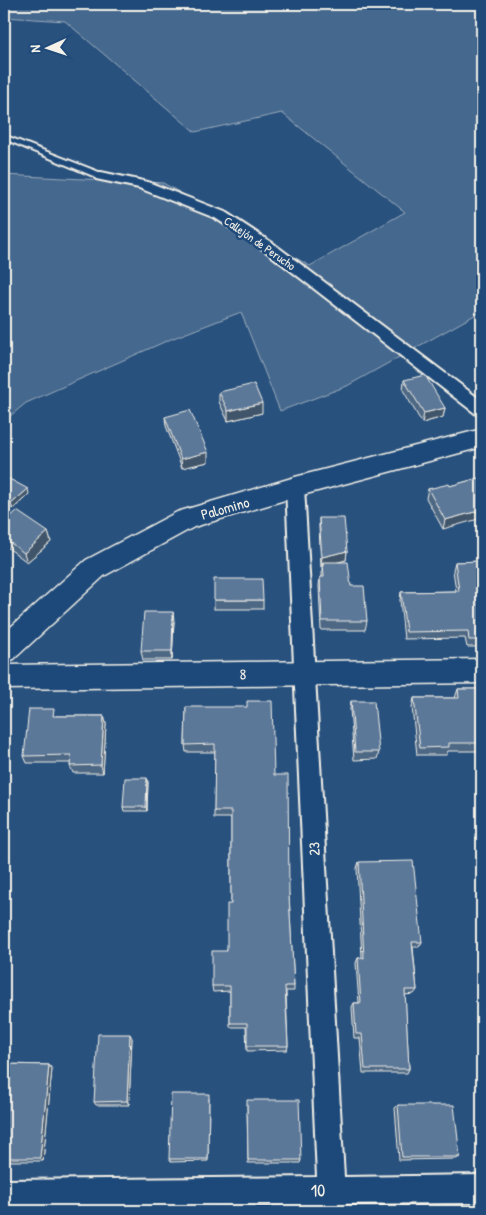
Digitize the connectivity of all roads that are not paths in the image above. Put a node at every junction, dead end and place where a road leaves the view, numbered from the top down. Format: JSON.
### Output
{"nodes":[{"id":1,"x":4,"y":137,"type":"edge"},
{"id":2,"x":101,"y":176,"type":"joint"},
{"id":3,"x":482,"y":410,"type":"edge"},
{"id":4,"x":482,"y":438,"type":"edge"},
{"id":5,"x":295,"y":487,"type":"junction"},
{"id":6,"x":4,"y":650,"type":"edge"},
{"id":7,"x":482,"y":671,"type":"edge"},
{"id":8,"x":305,"y":673,"type":"junction"},
{"id":9,"x":4,"y":677,"type":"edge"},
{"id":10,"x":482,"y":1189,"type":"edge"},
{"id":11,"x":4,"y":1194,"type":"edge"},
{"id":12,"x":331,"y":1200,"type":"edge"}],
"edges":[{"from":1,"to":2,"type":"lane","name":"Callejón de Perucho"},
{"from":2,"to":3,"type":"street","name":"Callejón de Perucho"},
{"from":4,"to":5,"type":"street","name":"Palomino"},
{"from":5,"to":6,"type":"street","name":"Palomino"},
{"from":5,"to":8,"type":"street","name":"23"},
{"from":7,"to":8,"type":"street","name":"8"},
{"from":8,"to":9,"type":"street","name":"8"},
{"from":8,"to":12,"type":"street","name":"23"},
{"from":10,"to":12,"type":"street","name":"10"},
{"from":11,"to":12,"type":"street","name":"10"}]}
